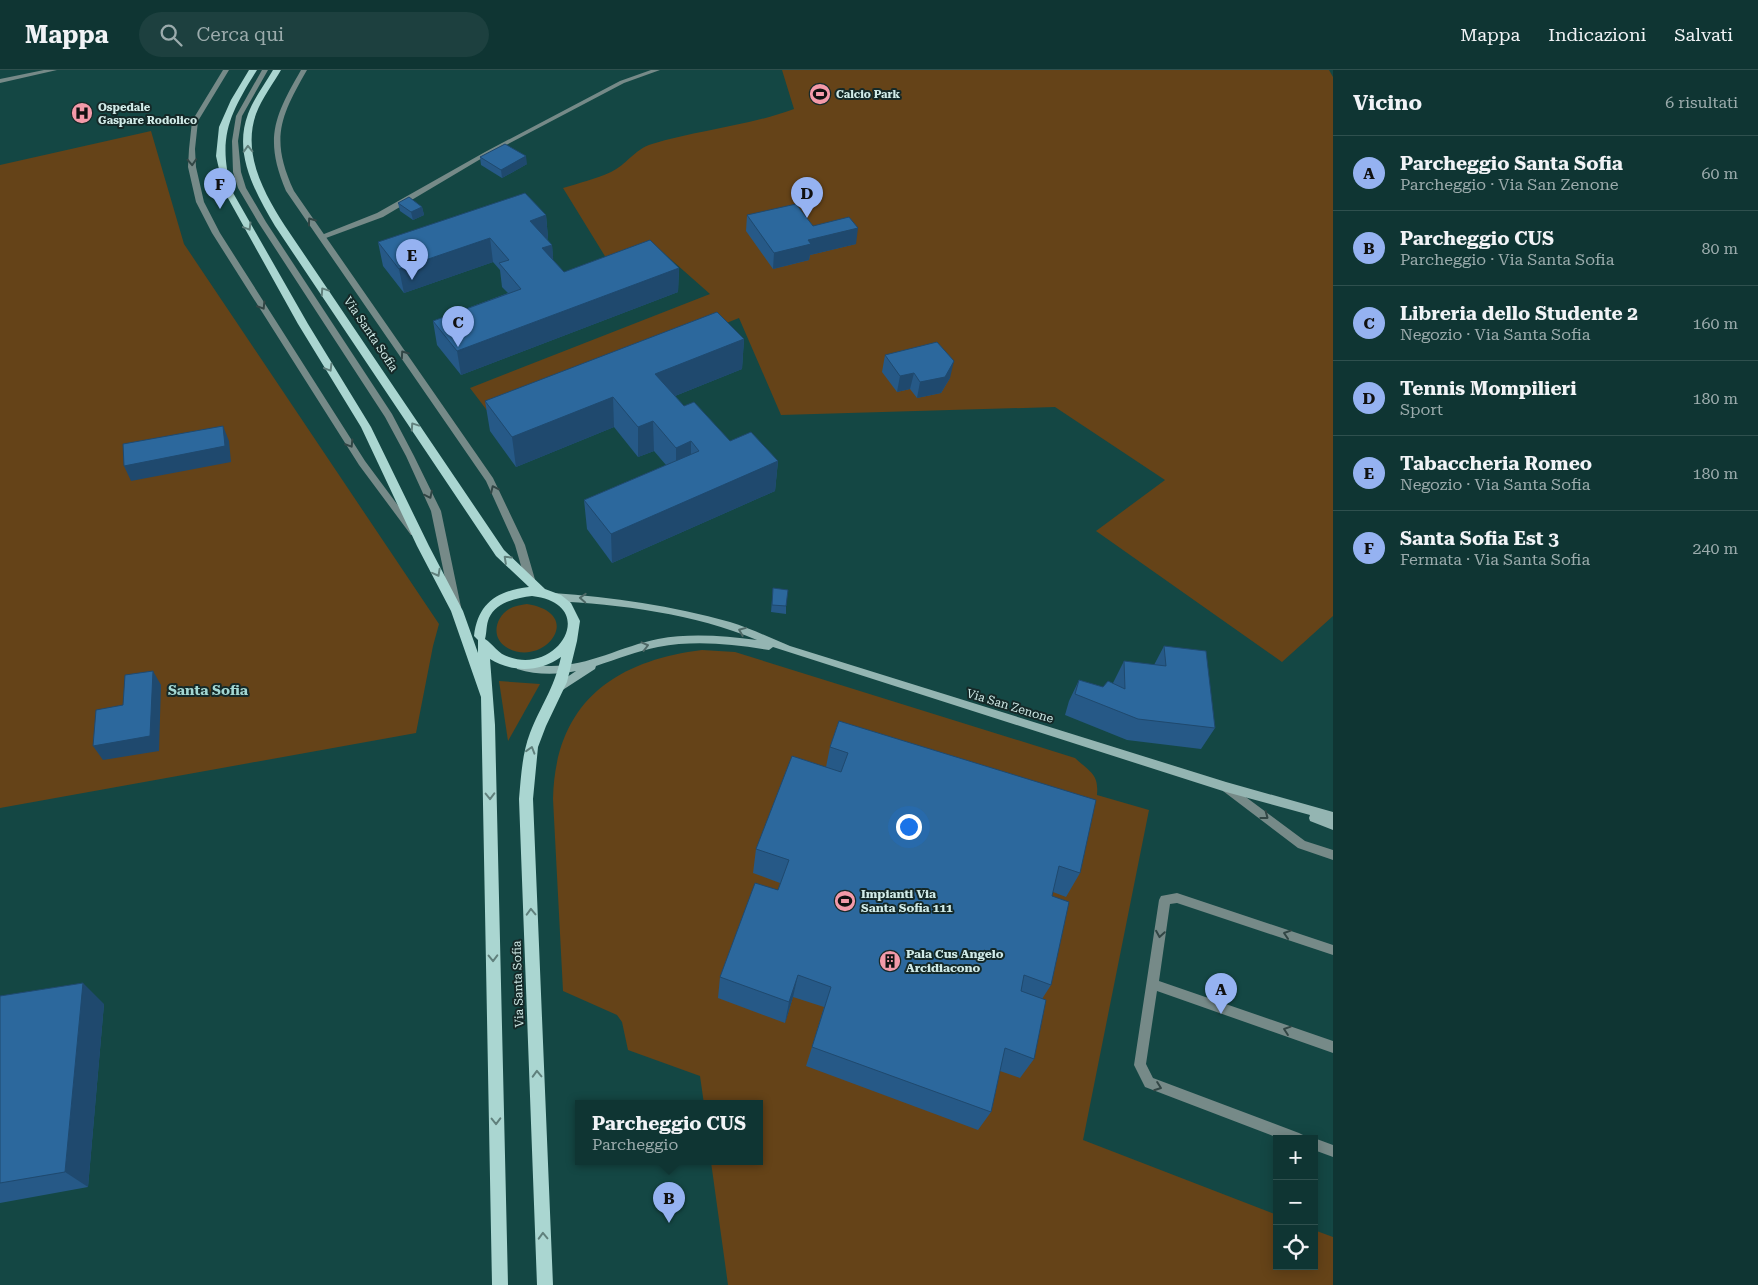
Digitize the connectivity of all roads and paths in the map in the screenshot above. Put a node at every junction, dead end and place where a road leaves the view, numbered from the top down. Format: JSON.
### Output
{"nodes":[{"id":1,"x":26,"y":70,"type":"edge"},
{"id":2,"x":54,"y":70,"type":"edge"},
{"id":3,"x":226,"y":70,"type":"edge"},
{"id":4,"x":253,"y":70,"type":"edge"},
{"id":5,"x":265,"y":70,"type":"edge"},
{"id":6,"x":277,"y":70,"type":"edge"},
{"id":7,"x":304,"y":70,"type":"edge"},
{"id":8,"x":656,"y":70,"type":"edge"},
{"id":9,"x":0,"y":75,"type":"edge"},
{"id":10,"x":0,"y":81,"type":"edge"},
{"id":11,"x":323,"y":236,"type":"junction"},
{"id":12,"x":423,"y":546,"type":"junction"},
{"id":13,"x":531,"y":583,"type":"junction"},
{"id":14,"x":548,"y":595,"type":"junction"},
{"id":15,"x":457,"y":611,"type":"junction"},
{"id":16,"x":571,"y":639,"type":"junction"},
{"id":17,"x":482,"y":640,"type":"junction"},
{"id":18,"x":787,"y":649,"type":"junction"},
{"id":19,"x":599,"y":661,"type":"junction"},
{"id":20,"x":518,"y":665,"type":"junction"},
{"id":21,"x":566,"y":669,"type":"junction"},
{"id":22,"x":558,"y":689,"type":"junction"},
{"id":23,"x":486,"y":695,"type":"junction"},
{"id":24,"x":1226,"y":787,"type":"junction"},
{"id":25,"x":1333,"y":817,"type":"edge"},
{"id":26,"x":1333,"y":825,"type":"edge"},
{"id":27,"x":1333,"y":855,"type":"edge"},
{"id":28,"x":1333,"y":950,"type":"edge"},
{"id":29,"x":1152,"y":984,"type":"junction"},
{"id":30,"x":1333,"y":1046,"type":"edge"},
{"id":31,"x":1288,"y":1135,"type":"edge"},
{"id":32,"x":1318,"y":1145,"type":"edge"},
{"id":33,"x":1333,"y":1151,"type":"edge"},
{"id":34,"x":500,"y":1285,"type":"edge"},
{"id":35,"x":545,"y":1285,"type":"edge"}],
"edges":[{"from":1,"to":9,"type":"street"},
{"from":2,"to":10,"type":"street"},
{"from":3,"to":12,"type":"street","one_way":true},
{"from":4,"to":12,"type":"main road","one_way":true},
{"from":5,"to":15,"type":"street","one_way":true},
{"from":13,"to":6,"type":"main road","name":"Via Santa Sofia","one_way":true},
{"from":11,"to":7,"type":"street","one_way":true},
{"from":8,"to":11,"type":"street"},
{"from":13,"to":11,"type":"street","one_way":true},
{"from":12,"to":15,"type":"main road","one_way":true},
{"from":13,"to":14,"type":"main road","name":"Via Santa Sofia"},
{"from":14,"to":16,"type":"main road"},
{"from":14,"to":17,"type":"main road"},
{"from":18,"to":14,"type":"street","one_way":true},
{"from":15,"to":17,"type":"main road"},
{"from":15,"to":23,"type":"main road"},
{"from":16,"to":20,"type":"main road"},
{"from":16,"to":21,"type":"main road","name":"Via Santa Sofia"},
{"from":17,"to":20,"type":"main road"},
{"from":17,"to":23,"type":"main road","name":"Via Santa Sofia"},
{"from":19,"to":18,"type":"street","one_way":true},
{"from":18,"to":24,"type":"street","name":"Via San Zenone"},
{"from":19,"to":21,"type":"street"},
{"from":19,"to":22,"type":"street"},
{"from":20,"to":21,"type":"street"},
{"from":21,"to":22,"type":"main road","name":"Via Santa Sofia"},
{"from":35,"to":22,"type":"main road","name":"Via Santa Sofia","one_way":true},
{"from":23,"to":34,"type":"main road","name":"Via Santa Sofia","one_way":true},
{"from":24,"to":25,"type":"street"},
{"from":24,"to":26,"type":"street"},
{"from":24,"to":27,"type":"street","one_way":true},
{"from":28,"to":29,"type":"street","one_way":true},
{"from":30,"to":29,"type":"street","one_way":true},
{"from":29,"to":31,"type":"street","one_way":true},
{"from":32,"to":33,"type":"street"}]}
